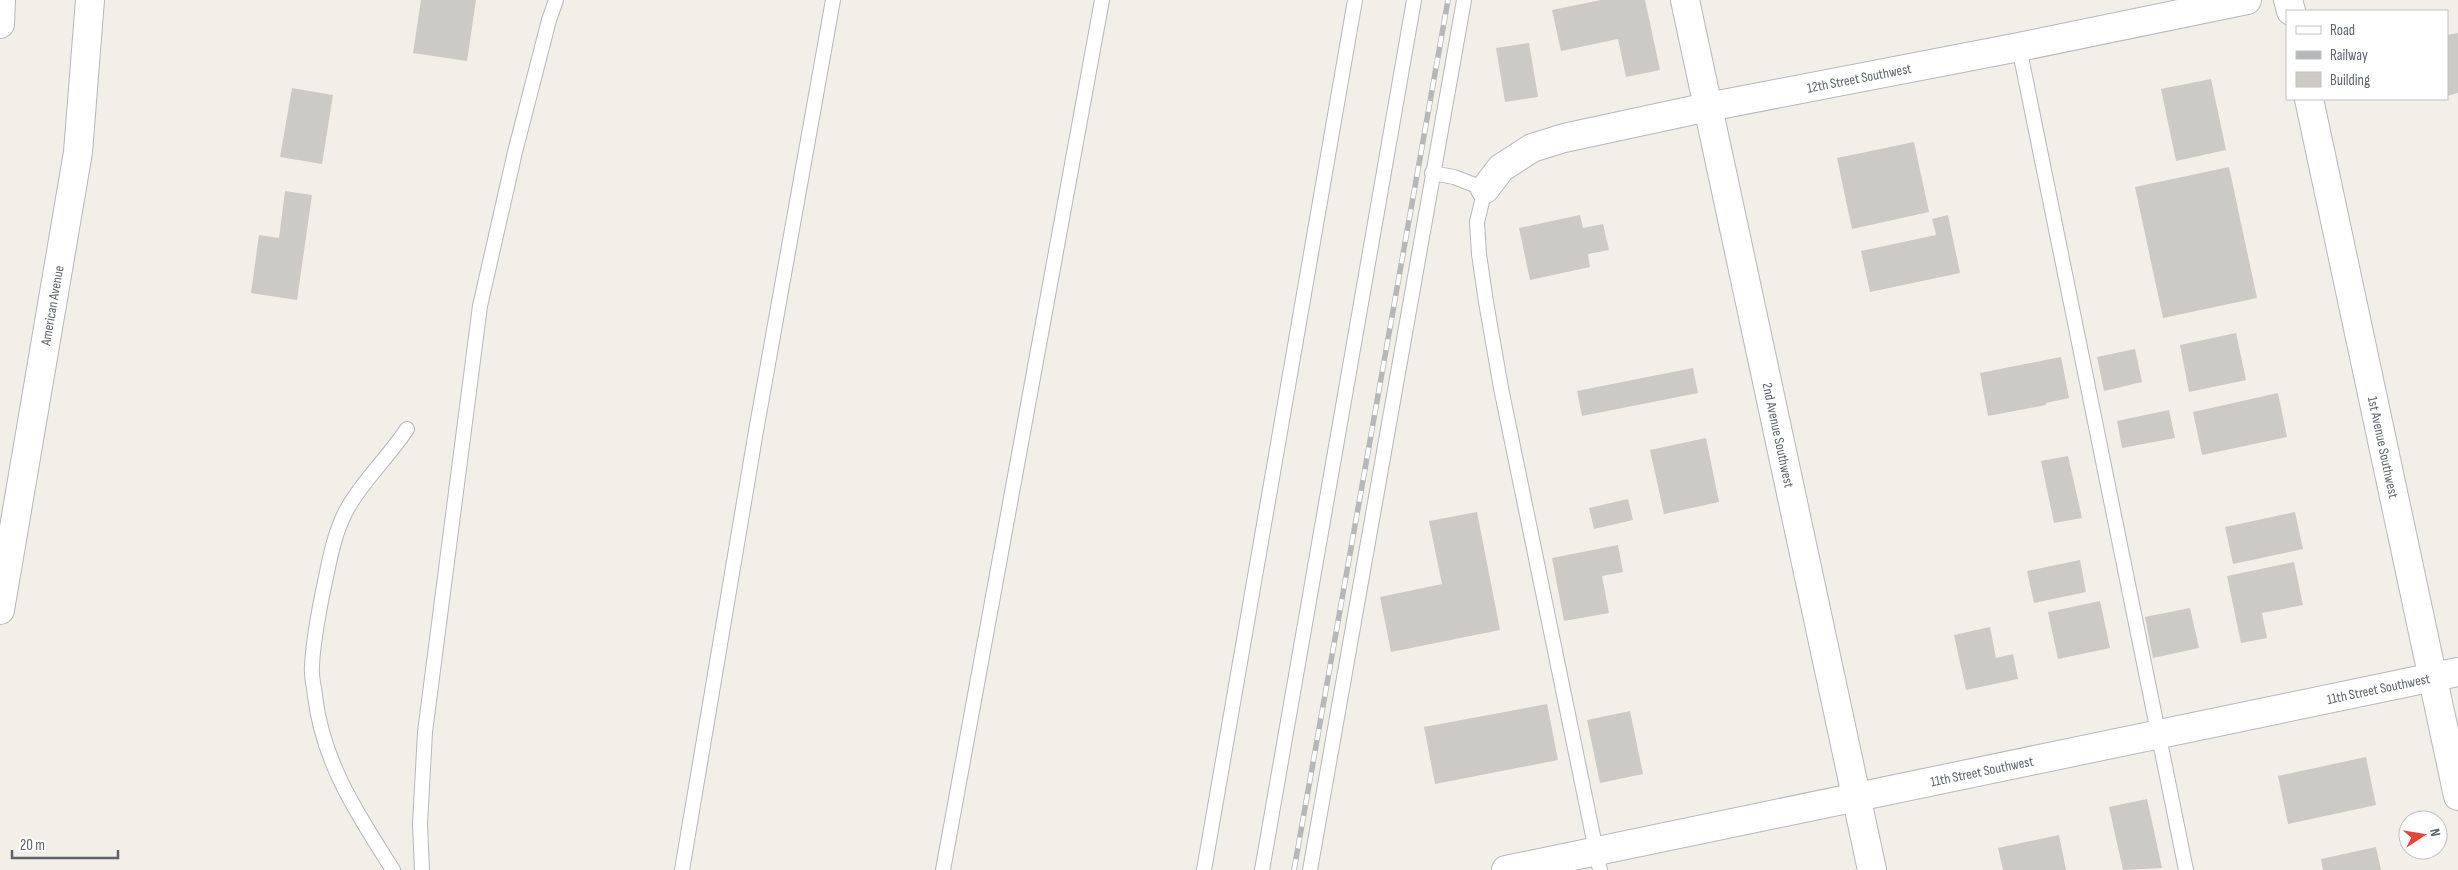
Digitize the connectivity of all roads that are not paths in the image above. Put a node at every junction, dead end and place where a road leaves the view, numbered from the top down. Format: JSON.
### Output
{"nodes":[{"id":1,"x":0,"y":0,"type":"edge"},
{"id":2,"x":90,"y":0,"type":"edge"},
{"id":3,"x":556,"y":0,"type":"edge"},
{"id":4,"x":833,"y":0,"type":"edge"},
{"id":5,"x":1102,"y":0,"type":"edge"},
{"id":6,"x":1354,"y":0,"type":"edge"},
{"id":7,"x":1414,"y":0,"type":"edge"},
{"id":8,"x":1464,"y":0,"type":"edge"},
{"id":9,"x":1686,"y":0,"type":"edge"},
{"id":10,"x":2248,"y":0,"type":"edge"},
{"id":11,"x":0,"y":24,"type":"edge"},
{"id":12,"x":2018,"y":47,"type":"junction"},
{"id":13,"x":2309,"y":100,"type":"edge"},
{"id":14,"x":1708,"y":107,"type":"junction"},
{"id":15,"x":1432,"y":173,"type":"junction"},
{"id":16,"x":1485,"y":189,"type":"junction"},
{"id":17,"x":407,"y":429,"type":"dead end"},
{"id":18,"x":3,"y":577,"type":"edge"},
{"id":19,"x":0,"y":610,"type":"edge"},
{"id":20,"x":2445,"y":675,"type":"edge"},
{"id":21,"x":2157,"y":735,"type":"junction"},
{"id":22,"x":2458,"y":796,"type":"edge"},
{"id":23,"x":1856,"y":797,"type":"junction"},
{"id":24,"x":1598,"y":861,"type":"edge"},
{"id":25,"x":394,"y":870,"type":"edge"},
{"id":26,"x":422,"y":870,"type":"edge"},
{"id":27,"x":682,"y":870,"type":"edge"},
{"id":28,"x":943,"y":870,"type":"edge"},
{"id":29,"x":1204,"y":870,"type":"edge"},
{"id":30,"x":1262,"y":870,"type":"edge"},
{"id":31,"x":1310,"y":870,"type":"edge"},
{"id":32,"x":1506,"y":870,"type":"edge"},
{"id":33,"x":1872,"y":870,"type":"edge"},
{"id":34,"x":2186,"y":870,"type":"edge"}],
"edges":[{"from":1,"to":11,"type":"street"},
{"from":2,"to":18,"type":"street","name":"American Avenue"},
{"from":3,"to":26,"type":"lane"},
{"from":4,"to":27,"type":"lane"},
{"from":5,"to":28,"type":"lane"},
{"from":6,"to":29,"type":"lane"},
{"from":7,"to":30,"type":"lane"},
{"from":8,"to":15,"type":"lane"},
{"from":9,"to":14,"type":"street","name":"2nd Avenue Southwest"},
{"from":10,"to":12,"type":"street","name":"12th Street Southwest"},
{"from":12,"to":14,"type":"street","name":"12th Street Southwest"},
{"from":12,"to":21,"type":"lane"},
{"from":13,"to":20,"type":"street","name":"1st Avenue Southwest"},
{"from":14,"to":16,"type":"street","name":"12th Street Southwest"},
{"from":14,"to":23,"type":"street","name":"2nd Avenue Southwest"},
{"from":15,"to":16,"type":"lane"},
{"from":15,"to":31,"type":"lane"},
{"from":16,"to":24,"type":"lane"},
{"from":17,"to":25,"type":"lane"},
{"from":18,"to":19,"type":"street","name":"American Avenue"},
{"from":20,"to":21,"type":"street","name":"11th Street Southwest"},
{"from":20,"to":22,"type":"street","name":"1st Avenue Southwest"},
{"from":21,"to":23,"type":"street","name":"11th Street Southwest"},
{"from":21,"to":34,"type":"lane"},
{"from":23,"to":24,"type":"street","name":"11th Street Southwest"},
{"from":23,"to":33,"type":"street","name":"2nd Avenue Southwest"},
{"from":24,"to":32,"type":"street","name":"11th Street Southwest"}]}
